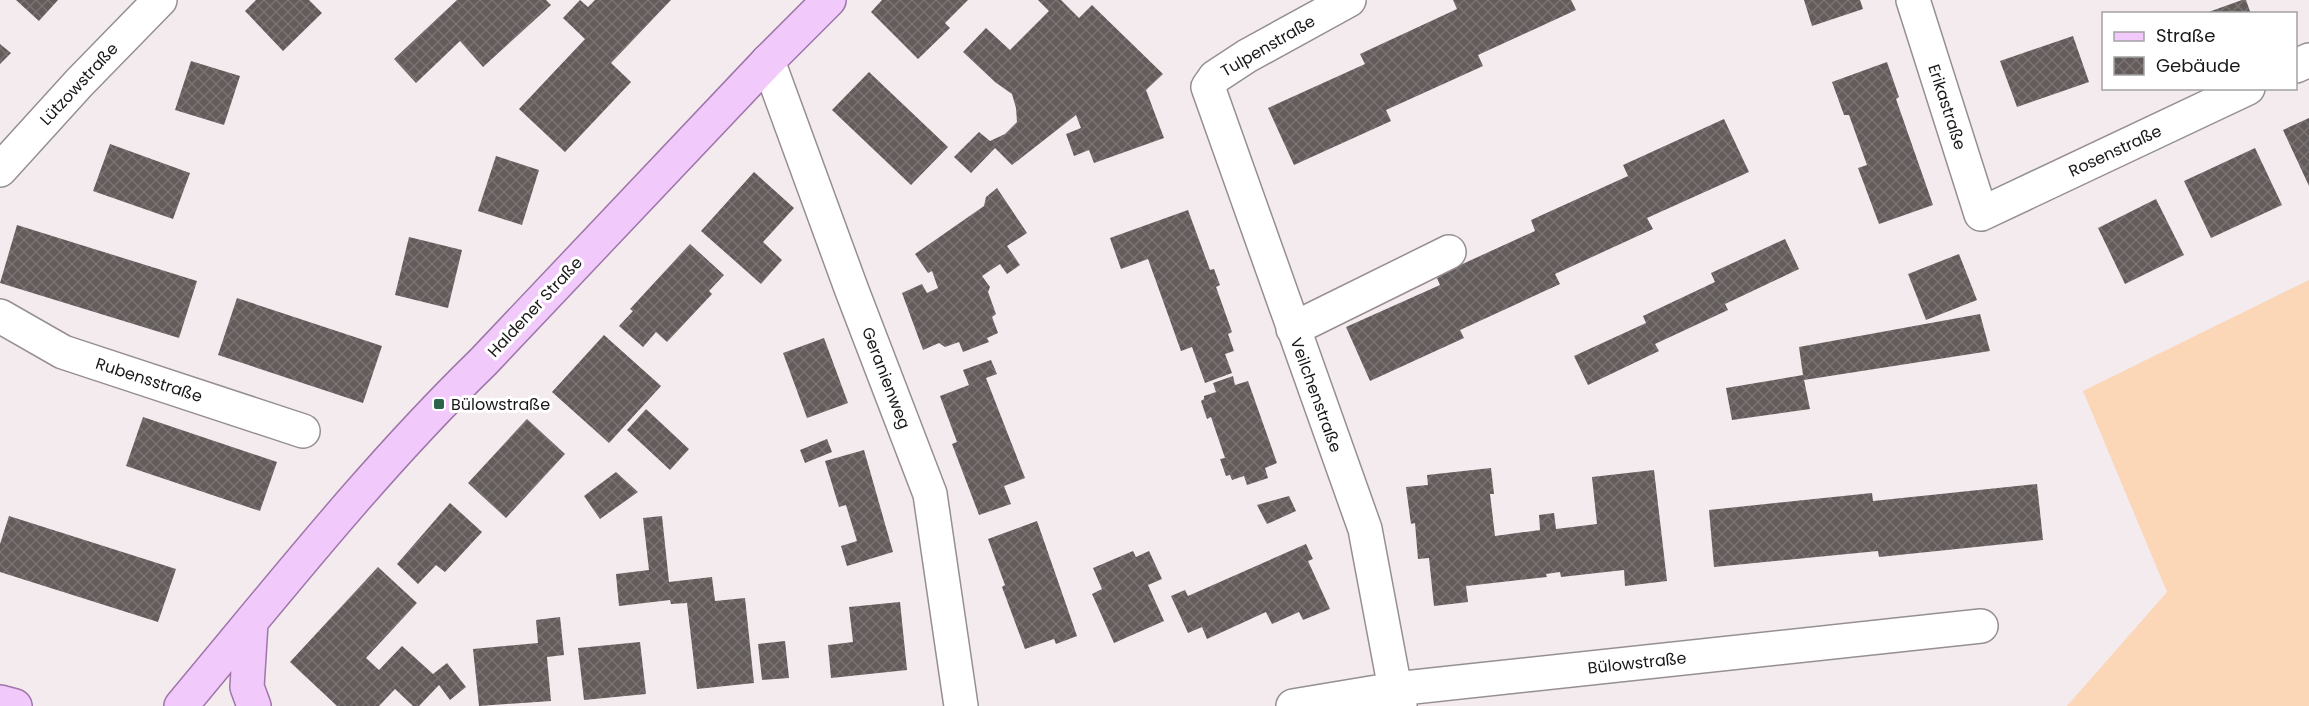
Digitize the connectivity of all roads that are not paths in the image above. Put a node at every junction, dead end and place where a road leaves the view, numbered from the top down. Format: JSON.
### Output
{"nodes":[{"id":1,"x":160,"y":0,"type":"edge"},
{"id":2,"x":829,"y":0,"type":"edge"},
{"id":3,"x":1349,"y":0,"type":"edge"},
{"id":4,"x":1913,"y":0,"type":"edge"},
{"id":5,"x":768,"y":61,"type":"junction"},
{"id":6,"x":2244,"y":90,"type":"edge"},
{"id":7,"x":1215,"y":106,"type":"joint"},
{"id":8,"x":0,"y":170,"type":"edge"},
{"id":9,"x":1981,"y":214,"type":"joint"},
{"id":10,"x":1449,"y":252,"type":"dead end"},
{"id":11,"x":0,"y":316,"type":"edge"},
{"id":12,"x":1293,"y":329,"type":"junction"},
{"id":13,"x":303,"y":431,"type":"dead end"},
{"id":14,"x":251,"y":623,"type":"junction"},
{"id":15,"x":1981,"y":626,"type":"dead end"},
{"id":16,"x":1398,"y":698,"type":"edge"},
{"id":17,"x":0,"y":702,"type":"edge"},
{"id":18,"x":15,"y":706,"type":"edge"},
{"id":19,"x":181,"y":706,"type":"edge"},
{"id":20,"x":254,"y":706,"type":"edge"},
{"id":21,"x":962,"y":706,"type":"edge"},
{"id":22,"x":1293,"y":706,"type":"edge"}],
"edges":[{"from":1,"to":8,"type":"street","name":"Lützowstraße"},
{"from":2,"to":5,"type":"main road","name":"Haldener Straße"},
{"from":3,"to":7,"type":"street","name":"Tulpenstraße"},
{"from":4,"to":9,"type":"street","name":"Erikastraße"},
{"from":5,"to":14,"type":"main road","name":"Haldener Straße"},
{"from":5,"to":21,"type":"street","name":"Geranienweg"},
{"from":6,"to":9,"type":"street","name":"Rosenstraße"},
{"from":7,"to":12,"type":"street","name":"Veilchenstraße"},
{"from":10,"to":12,"type":"street"},
{"from":11,"to":13,"type":"street","name":"Rubensstraße"},
{"from":12,"to":16,"type":"street","name":"Veilchenstraße"},
{"from":14,"to":19,"type":"main road","name":"Haldener Straße"},
{"from":14,"to":20,"type":"main road"},
{"from":15,"to":16,"type":"street","name":"Bülowstraße"},
{"from":16,"to":22,"type":"street","name":"Bülowstraße"},
{"from":17,"to":18,"type":"main road"}]}
